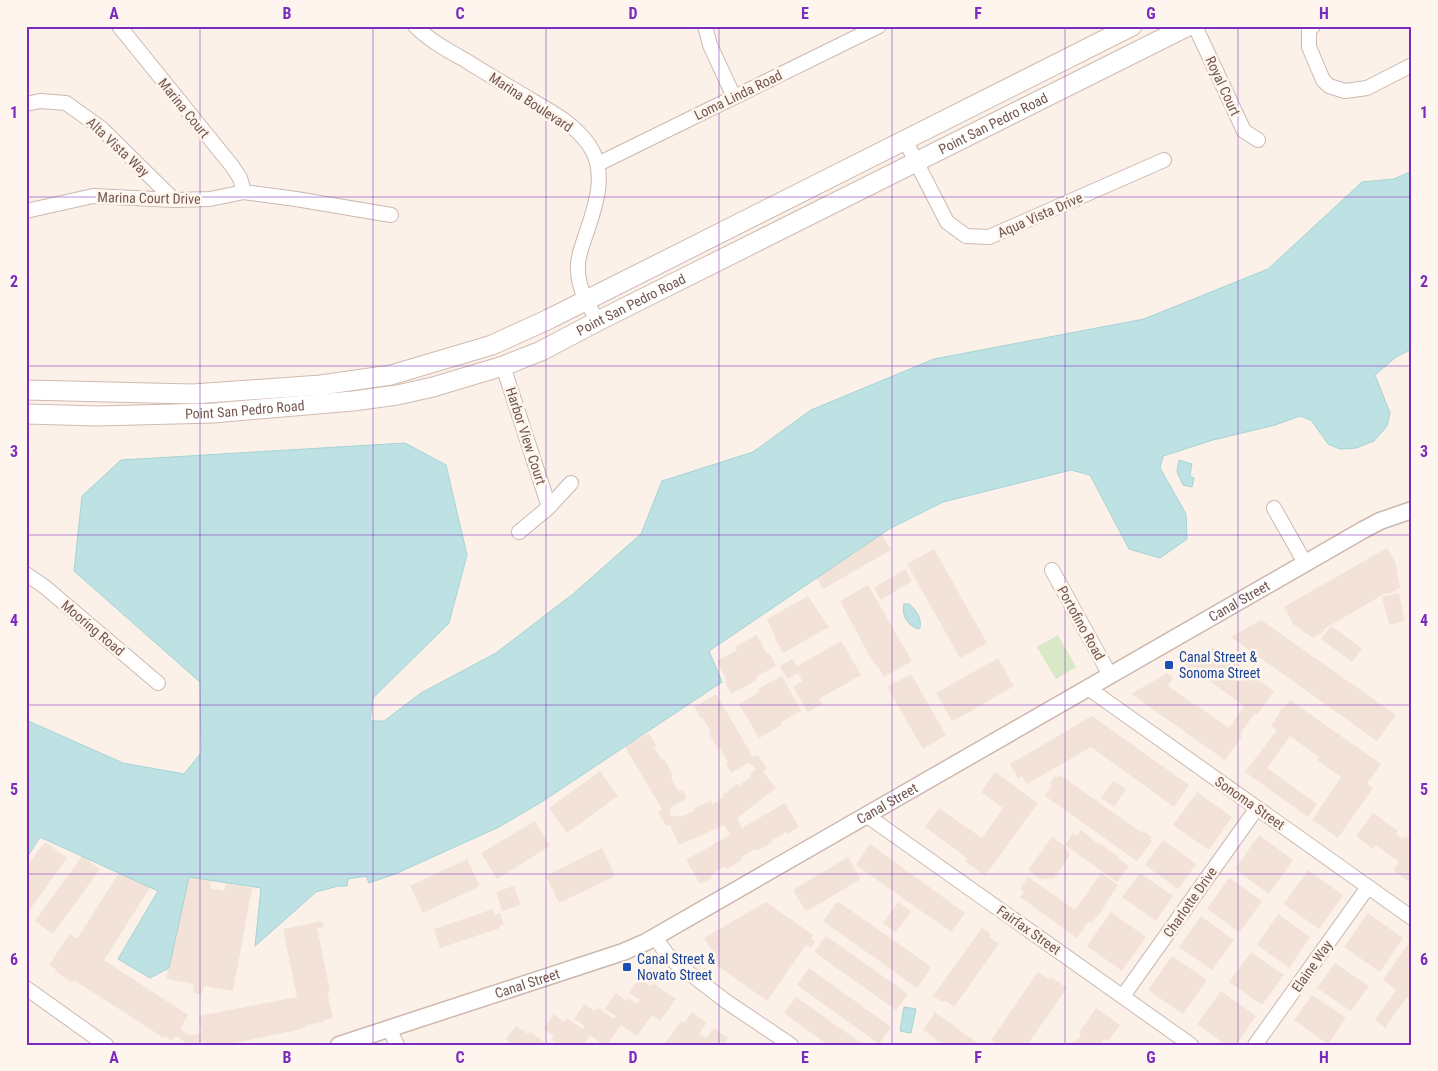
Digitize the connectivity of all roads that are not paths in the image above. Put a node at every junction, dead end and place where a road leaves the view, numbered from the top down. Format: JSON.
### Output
{"nodes":[{"id":1,"x":119,"y":26,"type":"edge"},
{"id":2,"x":415,"y":26,"type":"edge"},
{"id":3,"x":705,"y":26,"type":"edge"},
{"id":4,"x":879,"y":26,"type":"edge"},
{"id":5,"x":1132,"y":26,"type":"edge"},
{"id":6,"x":1188,"y":26,"type":"edge"},
{"id":7,"x":1195,"y":26,"type":"edge"},
{"id":8,"x":1313,"y":26,"type":"edge"},
{"id":9,"x":1412,"y":65,"type":"edge"},
{"id":10,"x":734,"y":97,"type":"junction"},
{"id":11,"x":26,"y":104,"type":"edge"},
{"id":12,"x":905,"y":140,"type":"junction"},
{"id":13,"x":1258,"y":140,"type":"dead end"},
{"id":14,"x":1164,"y":160,"type":"dead end"},
{"id":15,"x":916,"y":162,"type":"junction"},
{"id":16,"x":598,"y":164,"type":"junction"},
{"id":17,"x":244,"y":192,"type":"junction"},
{"id":18,"x":174,"y":200,"type":"junction"},
{"id":19,"x":26,"y":211,"type":"edge"},
{"id":20,"x":390,"y":214,"type":"dead end"},
{"id":21,"x":585,"y":300,"type":"junction"},
{"id":22,"x":598,"y":321,"type":"junction"},
{"id":23,"x":503,"y":366,"type":"junction"},
{"id":24,"x":26,"y":390,"type":"edge"},
{"id":25,"x":26,"y":414,"type":"edge"},
{"id":26,"x":571,"y":484,"type":"dead end"},
{"id":27,"x":549,"y":507,"type":"junction"},
{"id":28,"x":1274,"y":508,"type":"dead end"},
{"id":29,"x":1412,"y":510,"type":"edge"},
{"id":30,"x":519,"y":532,"type":"dead end"},
{"id":31,"x":1305,"y":563,"type":"junction"},
{"id":32,"x":1052,"y":570,"type":"dead end"},
{"id":33,"x":26,"y":574,"type":"edge"},
{"id":34,"x":1110,"y":675,"type":"junction"},
{"id":35,"x":158,"y":683,"type":"dead end"},
{"id":36,"x":1088,"y":688,"type":"junction"},
{"id":37,"x":1257,"y":808,"type":"junction"},
{"id":38,"x":866,"y":815,"type":"junction"},
{"id":39,"x":1368,"y":887,"type":"junction"},
{"id":40,"x":1412,"y":918,"type":"edge"},
{"id":41,"x":655,"y":937,"type":"junction"},
{"id":42,"x":26,"y":988,"type":"edge"},
{"id":43,"x":1123,"y":996,"type":"junction"},
{"id":44,"x":389,"y":1028,"type":"junction"},
{"id":45,"x":106,"y":1045,"type":"edge"},
{"id":46,"x":339,"y":1045,"type":"edge"},
{"id":47,"x":397,"y":1045,"type":"edge"},
{"id":48,"x":791,"y":1045,"type":"edge"},
{"id":49,"x":1191,"y":1045,"type":"edge"},
{"id":50,"x":1255,"y":1045,"type":"edge"}],
"edges":[{"from":1,"to":17,"type":"street","name":"Marina Court"},
{"from":2,"to":16,"type":"street","name":"Marina Boulevard"},
{"from":3,"to":10,"type":"street"},
{"from":4,"to":10,"type":"street","name":"Loma Linda Road"},
{"from":5,"to":12,"type":"main road","name":"Point San Pedro Road"},
{"from":6,"to":15,"type":"main road","name":"Point San Pedro Road"},
{"from":7,"to":13,"type":"street","name":"Royal Court"},
{"from":8,"to":9,"type":"street"},
{"from":10,"to":16,"type":"street","name":"Loma Linda Road"},
{"from":11,"to":18,"type":"street","name":"Alta Vista Way"},
{"from":12,"to":15,"type":"street","name":"Aqua Vista Drive"},
{"from":12,"to":21,"type":"main road","name":"Point San Pedro Road"},
{"from":14,"to":15,"type":"street","name":"Aqua Vista Drive"},
{"from":15,"to":22,"type":"main road","name":"Point San Pedro Road"},
{"from":16,"to":21,"type":"street","name":"Marina Boulevard"},
{"from":17,"to":18,"type":"street","name":"Marina Court Drive"},
{"from":17,"to":20,"type":"street","name":"Marina Court Drive"},
{"from":18,"to":19,"type":"street","name":"Marina Court Drive"},
{"from":21,"to":22,"type":"street","name":"Marina Boulevard"},
{"from":21,"to":24,"type":"main road","name":"Point San Pedro Road"},
{"from":22,"to":23,"type":"main road","name":"Point San Pedro Road"},
{"from":23,"to":25,"type":"main road","name":"Point San Pedro Road"},
{"from":23,"to":27,"type":"street","name":"Harbor View Court"},
{"from":26,"to":27,"type":"street","name":"Harbor View Court"},
{"from":27,"to":30,"type":"street","name":"Harbor View Court"},
{"from":28,"to":31,"type":"street"},
{"from":29,"to":31,"type":"street","name":"Canal Street"},
{"from":31,"to":34,"type":"street","name":"Canal Street"},
{"from":32,"to":34,"type":"street","name":"Portofino Road"},
{"from":33,"to":35,"type":"street","name":"Mooring Road"},
{"from":34,"to":36,"type":"street","name":"Canal Street"},
{"from":36,"to":37,"type":"street","name":"Sonoma Street"},
{"from":36,"to":38,"type":"street","name":"Canal Street"},
{"from":37,"to":39,"type":"street","name":"Sonoma Street"},
{"from":37,"to":43,"type":"street","name":"Charlotte Drive"},
{"from":38,"to":41,"type":"street","name":"Canal Street"},
{"from":38,"to":43,"type":"street","name":"Fairfax Street"},
{"from":39,"to":40,"type":"street","name":"Sonoma Street"},
{"from":39,"to":50,"type":"street","name":"Elaine Way"},
{"from":41,"to":44,"type":"street","name":"Canal Street"},
{"from":41,"to":48,"type":"street"},
{"from":42,"to":45,"type":"street"},
{"from":43,"to":49,"type":"street","name":"Fairfax Street"},
{"from":44,"to":46,"type":"street","name":"Canal Street"},
{"from":44,"to":47,"type":"street"}]}
